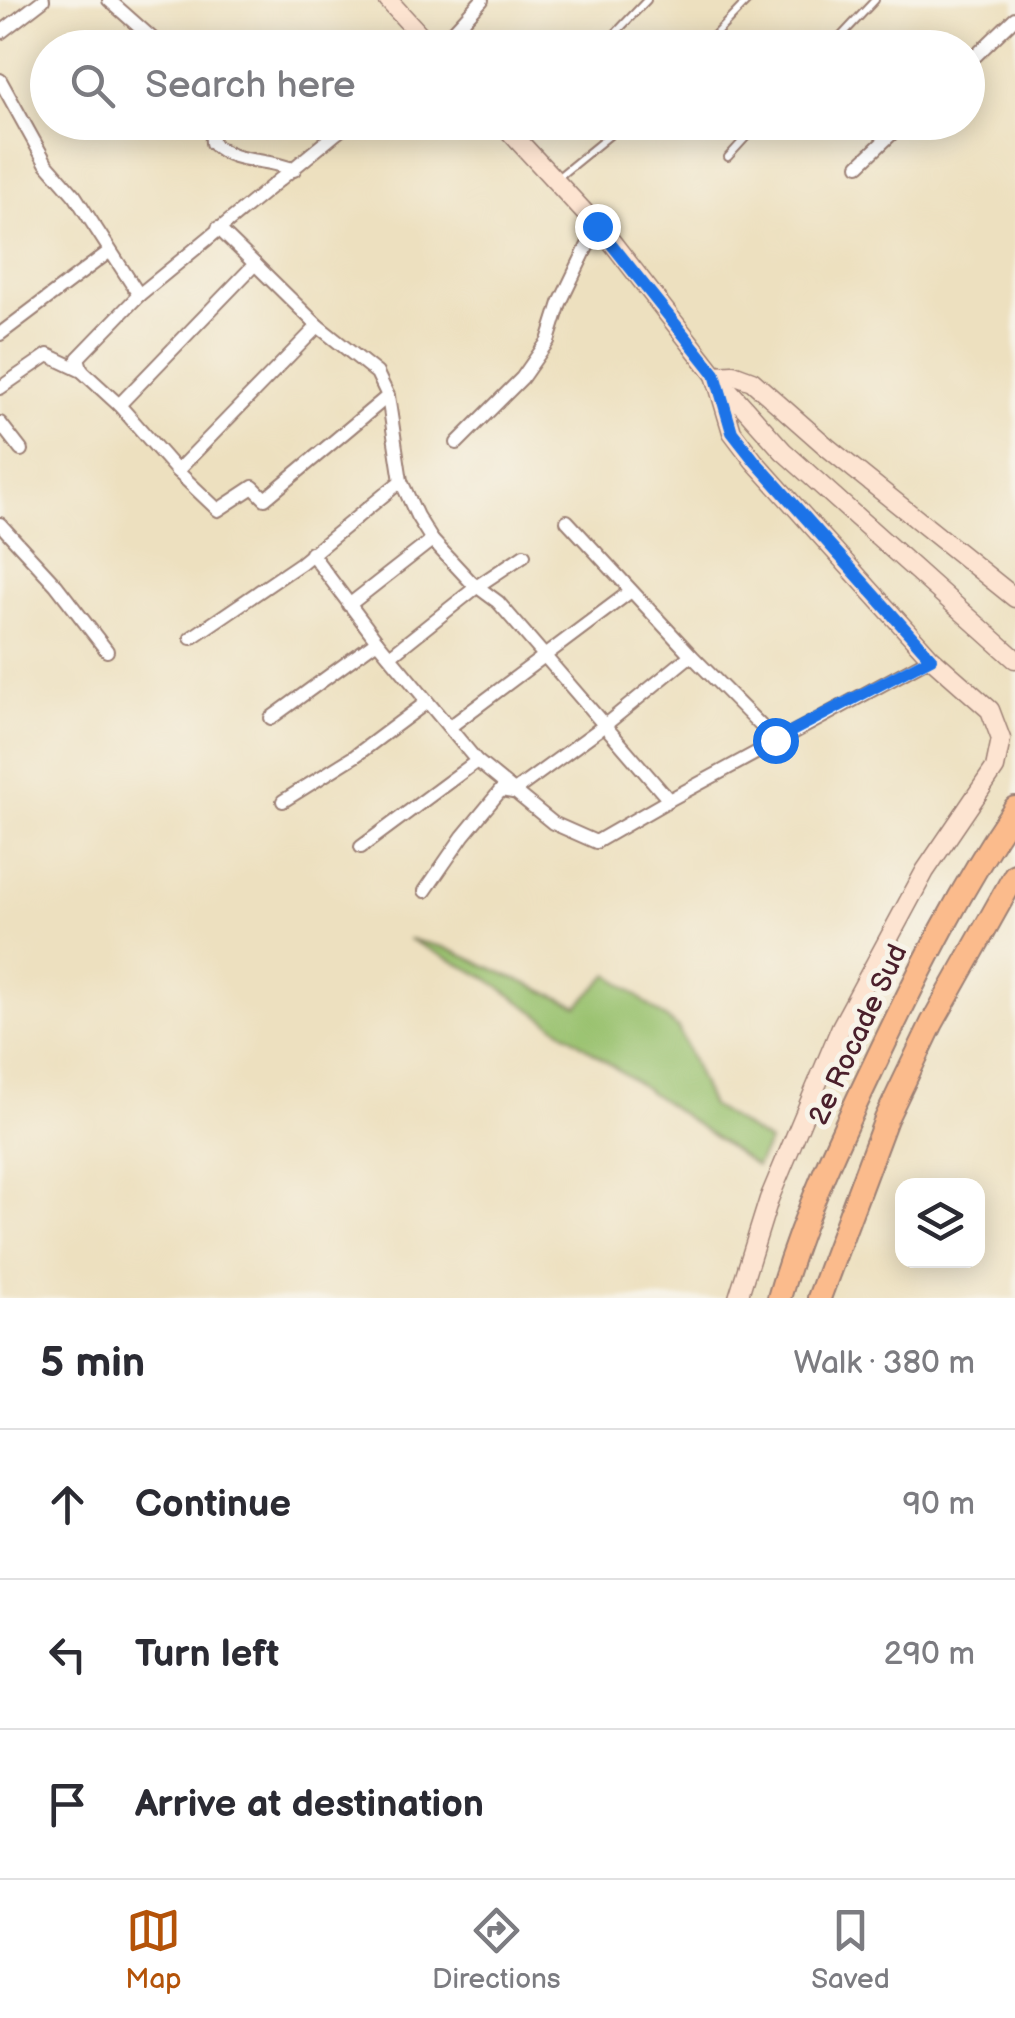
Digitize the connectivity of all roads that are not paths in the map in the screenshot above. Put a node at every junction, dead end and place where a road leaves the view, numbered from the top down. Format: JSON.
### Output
{"nodes":[{"id":1,"x":43,"y":0,"type":"edge"},
{"id":2,"x":109,"y":0,"type":"edge"},
{"id":3,"x":388,"y":0,"type":"edge"},
{"id":4,"x":482,"y":0,"type":"edge"},
{"id":5,"x":647,"y":0,"type":"edge"},
{"id":6,"x":748,"y":0,"type":"edge"},
{"id":7,"x":875,"y":0,"type":"edge"},
{"id":8,"x":1015,"y":18,"type":"edge"},
{"id":9,"x":143,"y":30,"type":"edge"},
{"id":10,"x":417,"y":30,"type":"edge"},
{"id":11,"x":453,"y":30,"type":"edge"},
{"id":12,"x":618,"y":30,"type":"edge"},
{"id":13,"x":719,"y":30,"type":"edge"},
{"id":14,"x":847,"y":30,"type":"edge"},
{"id":15,"x":0,"y":33,"type":"edge"},
{"id":16,"x":985,"y":47,"type":"edge"},
{"id":17,"x":0,"y":80,"type":"edge"},
{"id":18,"x":30,"y":134,"type":"edge"},
{"id":19,"x":33,"y":140,"type":"edge"},
{"id":20,"x":212,"y":140,"type":"edge"},
{"id":21,"x":329,"y":140,"type":"edge"},
{"id":22,"x":517,"y":140,"type":"edge"},
{"id":23,"x":604,"y":140,"type":"edge"},
{"id":24,"x":744,"y":140,"type":"edge"},
{"id":25,"x":885,"y":140,"type":"edge"},
{"id":26,"x":728,"y":157,"type":"dead end"},
{"id":27,"x":859,"y":165,"type":"dead end"},
{"id":28,"x":294,"y":170,"type":"junction"},
{"id":29,"x":554,"y":180,"type":"junction"},
{"id":30,"x":597,"y":226,"type":"junction"},
{"id":31,"x":218,"y":228,"type":"junction"},
{"id":32,"x":110,"y":251,"type":"junction"},
{"id":33,"x":256,"y":264,"type":"junction"},
{"id":34,"x":139,"y":295,"type":"junction"},
{"id":35,"x":318,"y":326,"type":"junction"},
{"id":36,"x":0,"y":334,"type":"edge"},
{"id":37,"x":82,"y":371,"type":"junction"},
{"id":38,"x":715,"y":374,"type":"junction"},
{"id":39,"x":0,"y":388,"type":"edge"},
{"id":40,"x":388,"y":396,"type":"junction"},
{"id":41,"x":119,"y":405,"type":"junction"},
{"id":42,"x":0,"y":423,"type":"edge"},
{"id":43,"x":457,"y":443,"type":"dead end"},
{"id":44,"x":21,"y":450,"type":"dead end"},
{"id":45,"x":177,"y":470,"type":"junction"},
{"id":46,"x":401,"y":481,"type":"junction"},
{"id":47,"x":568,"y":521,"type":"dead end"},
{"id":48,"x":0,"y":524,"type":"edge"},
{"id":49,"x":432,"y":540,"type":"junction"},
{"id":50,"x":311,"y":554,"type":"junction"},
{"id":51,"x":524,"y":555,"type":"dead end"},
{"id":52,"x":478,"y":585,"type":"junction"},
{"id":53,"x":631,"y":591,"type":"junction"},
{"id":54,"x":1015,"y":598,"type":"edge"},
{"id":55,"x":348,"y":605,"type":"junction"},
{"id":56,"x":191,"y":638,"type":"dead end"},
{"id":57,"x":378,"y":641,"type":"junction"},
{"id":58,"x":107,"y":651,"type":"dead end"},
{"id":59,"x":545,"y":654,"type":"junction"},
{"id":60,"x":390,"y":656,"type":"junction"},
{"id":61,"x":691,"y":656,"type":"junction"},
{"id":62,"x":931,"y":658,"type":"junction"},
{"id":63,"x":1015,"y":660,"type":"edge"},
{"id":64,"x":427,"y":702,"type":"junction"},
{"id":65,"x":270,"y":718,"type":"dead end"},
{"id":66,"x":605,"y":725,"type":"junction"},
{"id":67,"x":451,"y":726,"type":"junction"},
{"id":68,"x":775,"y":740,"type":"junction"},
{"id":69,"x":478,"y":762,"type":"junction"},
{"id":70,"x":514,"y":792,"type":"junction"},
{"id":71,"x":669,"y":800,"type":"junction"},
{"id":72,"x":282,"y":802,"type":"dead end"},
{"id":73,"x":1015,"y":808,"type":"edge"},
{"id":74,"x":361,"y":847,"type":"dead end"},
{"id":75,"x":1015,"y":875,"type":"edge"},
{"id":76,"x":425,"y":891,"type":"dead end"},
{"id":77,"x":738,"y":1298,"type":"edge"},
{"id":78,"x":780,"y":1298,"type":"edge"},
{"id":79,"x":819,"y":1298,"type":"edge"}],
"edges":[{"from":1,"to":15,"type":"street"},
{"from":2,"to":9,"type":"street"},
{"from":3,"to":10,"type":"main road"},
{"from":4,"to":11,"type":"street"},
{"from":5,"to":12,"type":"lane"},
{"from":6,"to":13,"type":"lane"},
{"from":7,"to":14,"type":"lane"},
{"from":8,"to":16,"type":"street"},
{"from":17,"to":18,"type":"street"},
{"from":19,"to":32,"type":"street"},
{"from":20,"to":28,"type":"street"},
{"from":21,"to":28,"type":"street"},
{"from":22,"to":29,"type":"main road"},
{"from":23,"to":29,"type":"lane"},
{"from":24,"to":26,"type":"lane"},
{"from":25,"to":27,"type":"street"},
{"from":28,"to":31,"type":"street"},
{"from":29,"to":30,"type":"main road"},
{"from":30,"to":38,"type":"main road"},
{"from":30,"to":43,"type":"street"},
{"from":31,"to":33,"type":"street"},
{"from":31,"to":34,"type":"street"},
{"from":32,"to":34,"type":"street"},
{"from":32,"to":36,"type":"street"},
{"from":33,"to":35,"type":"street"},
{"from":33,"to":41,"type":"street"},
{"from":34,"to":37,"type":"street"},
{"from":35,"to":40,"type":"street"},
{"from":35,"to":45,"type":"street"},
{"from":37,"to":39,"type":"street"},
{"from":37,"to":41,"type":"street"},
{"from":38,"to":54,"type":"main road"},
{"from":38,"to":62,"type":"main road"},
{"from":38,"to":63,"type":"main road"},
{"from":40,"to":45,"type":"street"},
{"from":40,"to":46,"type":"street"},
{"from":41,"to":45,"type":"street"},
{"from":42,"to":44,"type":"street"},
{"from":46,"to":49,"type":"street"},
{"from":46,"to":50,"type":"street"},
{"from":47,"to":53,"type":"street"},
{"from":48,"to":58,"type":"street"},
{"from":49,"to":52,"type":"street"},
{"from":49,"to":55,"type":"street"},
{"from":50,"to":55,"type":"street"},
{"from":50,"to":56,"type":"street"},
{"from":51,"to":52,"type":"street"},
{"from":52,"to":59,"type":"street"},
{"from":52,"to":60,"type":"street"},
{"from":53,"to":59,"type":"street"},
{"from":53,"to":61,"type":"street"},
{"from":55,"to":57,"type":"street"},
{"from":57,"to":60,"type":"street"},
{"from":57,"to":65,"type":"street"},
{"from":59,"to":66,"type":"street"},
{"from":59,"to":67,"type":"street"},
{"from":60,"to":64,"type":"street"},
{"from":61,"to":66,"type":"street"},
{"from":61,"to":68,"type":"street"},
{"from":62,"to":68,"type":"street"},
{"from":62,"to":77,"type":"main road"},
{"from":64,"to":67,"type":"street"},
{"from":64,"to":72,"type":"street"},
{"from":66,"to":70,"type":"street"},
{"from":66,"to":71,"type":"street"},
{"from":67,"to":69,"type":"street"},
{"from":68,"to":71,"type":"street"},
{"from":69,"to":70,"type":"street"},
{"from":69,"to":74,"type":"street"},
{"from":70,"to":71,"type":"street"},
{"from":70,"to":76,"type":"street"},
{"from":73,"to":78,"type":"highway","name":"2e Rocade Sud"},
{"from":75,"to":79,"type":"highway"}]}
